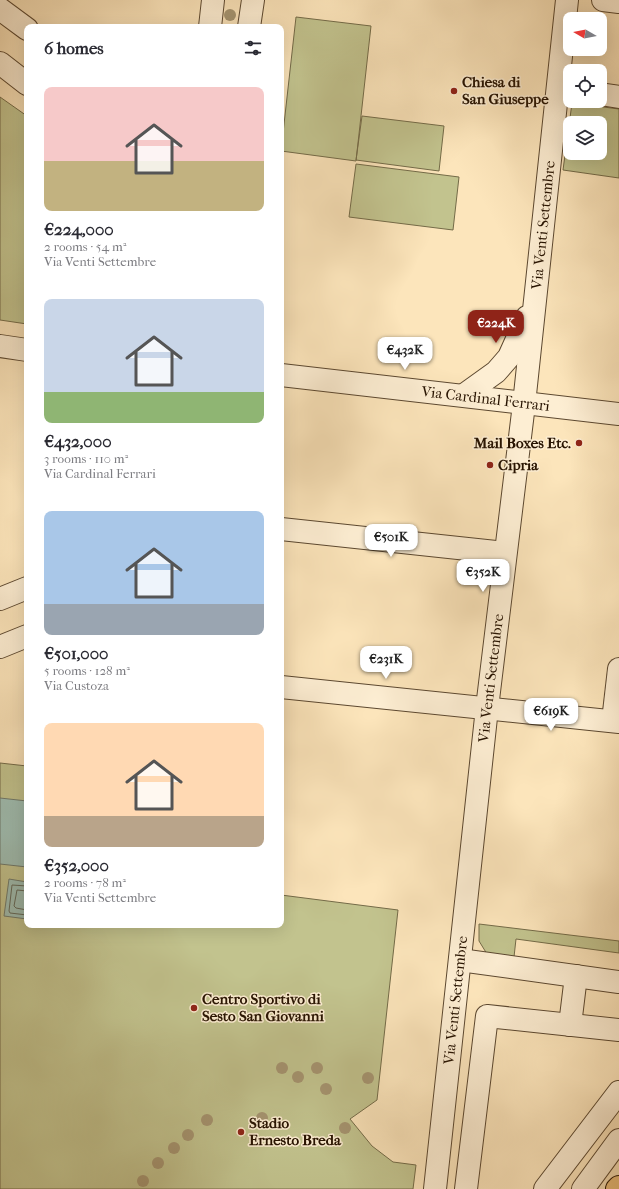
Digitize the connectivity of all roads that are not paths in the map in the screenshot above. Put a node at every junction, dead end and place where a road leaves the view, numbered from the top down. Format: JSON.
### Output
{"nodes":[{"id":1,"x":213,"y":0,"type":"edge"},
{"id":2,"x":254,"y":0,"type":"edge"},
{"id":3,"x":567,"y":0,"type":"edge"},
{"id":4,"x":603,"y":0,"type":"edge"},
{"id":5,"x":619,"y":2,"type":"edge"},
{"id":6,"x":0,"y":9,"type":"edge"},
{"id":7,"x":210,"y":24,"type":"edge"},
{"id":8,"x":250,"y":24,"type":"edge"},
{"id":9,"x":24,"y":27,"type":"edge"},
{"id":10,"x":0,"y":63,"type":"edge"},
{"id":11,"x":565,"y":64,"type":"edge"},
{"id":12,"x":24,"y":82,"type":"edge"},
{"id":13,"x":607,"y":95,"type":"edge"},
{"id":14,"x":563,"y":96,"type":"edge"},
{"id":15,"x":619,"y":97,"type":"edge"},
{"id":16,"x":534,"y":300,"type":"junction"},
{"id":17,"x":0,"y":346,"type":"edge"},
{"id":18,"x":24,"y":350,"type":"edge"},
{"id":19,"x":284,"y":375,"type":"edge"},
{"id":20,"x":464,"y":395,"type":"junction"},
{"id":21,"x":524,"y":404,"type":"junction"},
{"id":22,"x":619,"y":414,"type":"edge"},
{"id":23,"x":284,"y":530,"type":"edge"},
{"id":24,"x":504,"y":553,"type":"junction"},
{"id":25,"x":24,"y":589,"type":"edge"},
{"id":26,"x":0,"y":599,"type":"edge"},
{"id":27,"x":24,"y":637,"type":"edge"},
{"id":28,"x":0,"y":647,"type":"edge"},
{"id":29,"x":619,"y":669,"type":"edge"},
{"id":30,"x":284,"y":687,"type":"edge"},
{"id":31,"x":487,"y":708,"type":"junction"},
{"id":32,"x":616,"y":722,"type":"edge"},
{"id":33,"x":460,"y":960,"type":"junction"},
{"id":34,"x":576,"y":976,"type":"junction"},
{"id":35,"x":619,"y":982,"type":"edge"},
{"id":36,"x":570,"y":1025,"type":"junction"},
{"id":37,"x":619,"y":1030,"type":"edge"},
{"id":38,"x":448,"y":1069,"type":"junction"},
{"id":39,"x":480,"y":1074,"type":"junction"},
{"id":40,"x":619,"y":1092,"type":"edge"},
{"id":41,"x":619,"y":1140,"type":"edge"},
{"id":42,"x":435,"y":1184,"type":"edge"},
{"id":43,"x":466,"y":1186,"type":"edge"},
{"id":44,"x":545,"y":1189,"type":"edge"},
{"id":45,"x":583,"y":1189,"type":"edge"}],
"edges":[{"from":1,"to":7,"type":"street"},
{"from":2,"to":8,"type":"street"},
{"from":3,"to":11,"type":"street","name":"Via Venti Settembre"},
{"from":4,"to":5,"type":"street"},
{"from":6,"to":9,"type":"street"},
{"from":10,"to":12,"type":"street"},
{"from":13,"to":15,"type":"street"},
{"from":14,"to":16,"type":"street","name":"Via Venti Settembre"},
{"from":16,"to":20,"type":"street"},
{"from":16,"to":21,"type":"street","name":"Via Venti Settembre"},
{"from":17,"to":18,"type":"street"},
{"from":19,"to":20,"type":"street","name":"Via Cardinal Ferrari"},
{"from":20,"to":21,"type":"street","name":"Via Cardinal Ferrari"},
{"from":21,"to":22,"type":"street","name":"Via Cardinal Ferrari"},
{"from":21,"to":24,"type":"street","name":"Via Venti Settembre"},
{"from":23,"to":24,"type":"street"},
{"from":24,"to":31,"type":"street","name":"Via Venti Settembre"},
{"from":25,"to":26,"type":"street"},
{"from":27,"to":28,"type":"street"},
{"from":29,"to":32,"type":"street"},
{"from":30,"to":31,"type":"street"},
{"from":31,"to":32,"type":"street"},
{"from":31,"to":33,"type":"street","name":"Via Venti Settembre"},
{"from":33,"to":34,"type":"street"},
{"from":33,"to":38,"type":"street","name":"Via Venti Settembre"},
{"from":34,"to":35,"type":"street"},
{"from":34,"to":36,"type":"street"},
{"from":36,"to":37,"type":"street"},
{"from":36,"to":39,"type":"street"},
{"from":38,"to":39,"type":"street"},
{"from":38,"to":42,"type":"street","name":"Via Venti Settembre"},
{"from":39,"to":43,"type":"street"},
{"from":40,"to":44,"type":"street"},
{"from":41,"to":45,"type":"street"},
{"from":42,"to":43,"type":"street"}]}
